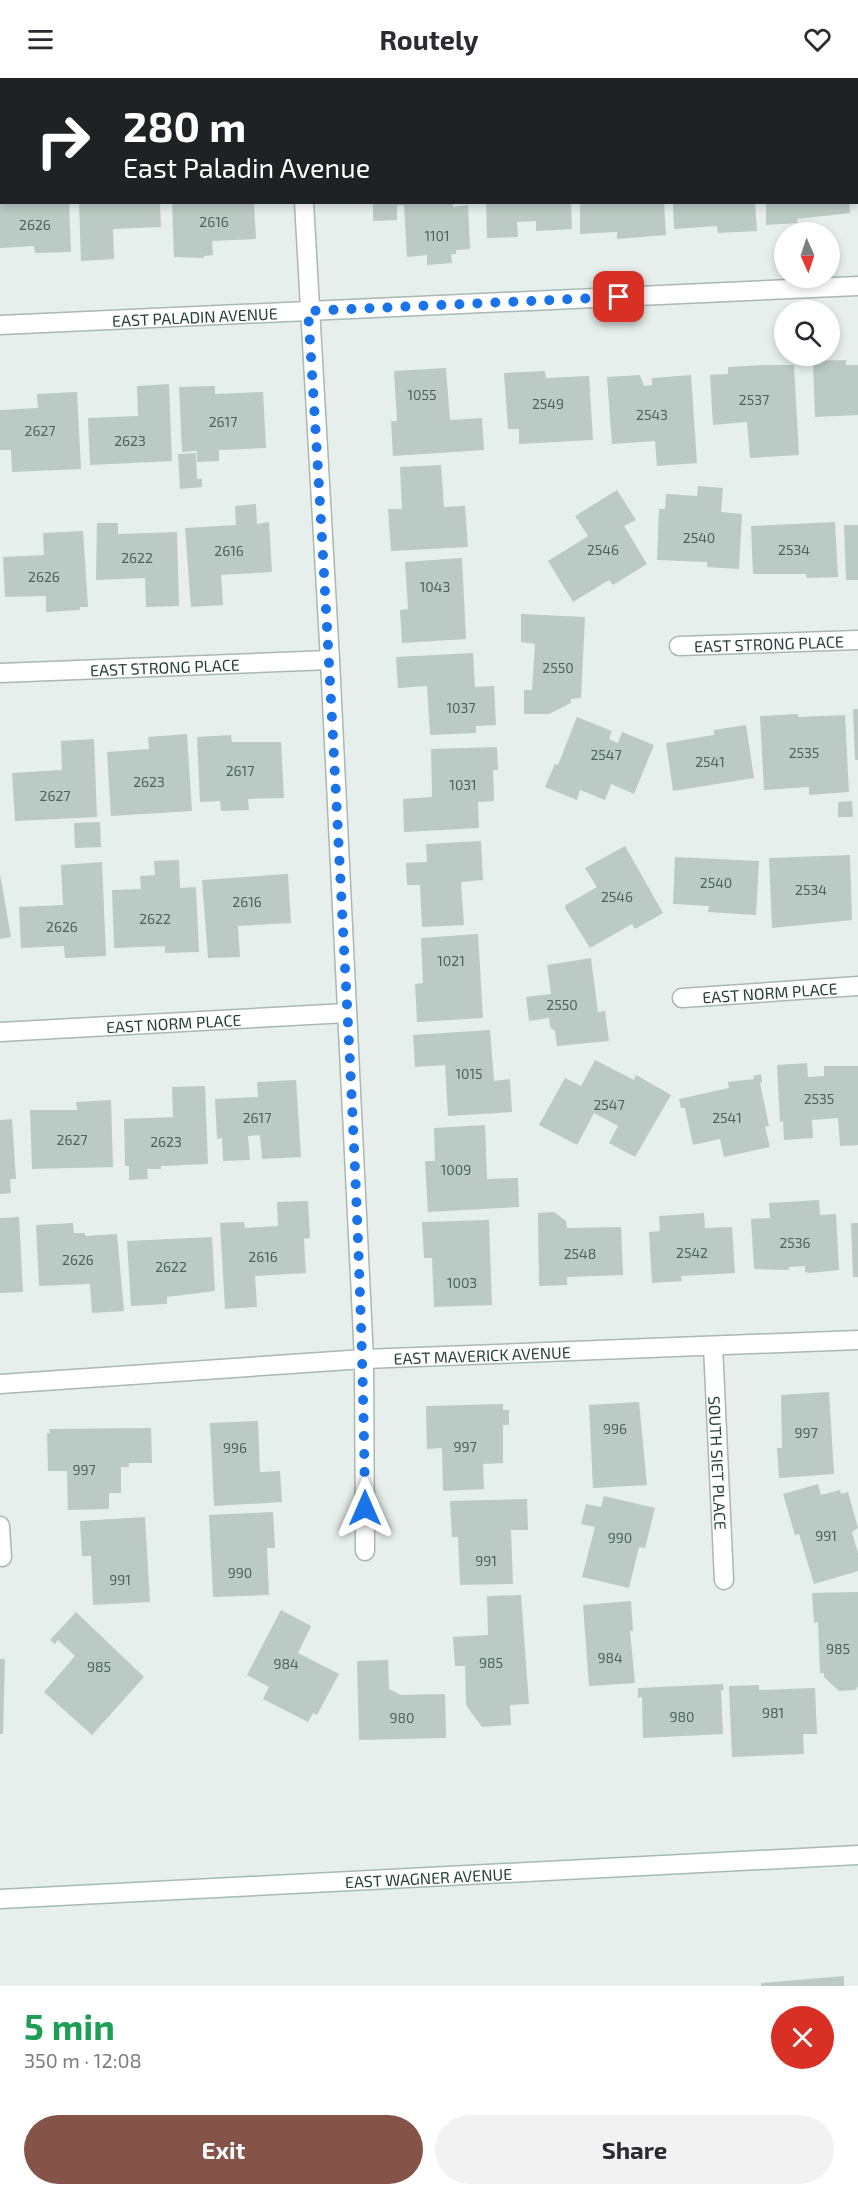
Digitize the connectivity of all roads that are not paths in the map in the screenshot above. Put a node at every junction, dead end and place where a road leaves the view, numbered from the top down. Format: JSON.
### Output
{"nodes":[{"id":1,"x":304,"y":204,"type":"edge"},
{"id":2,"x":858,"y":286,"type":"edge"},
{"id":3,"x":308,"y":311,"type":"junction"},
{"id":4,"x":0,"y":325,"type":"edge"},
{"id":5,"x":858,"y":640,"type":"edge"},
{"id":6,"x":679,"y":646,"type":"dead end"},
{"id":7,"x":330,"y":660,"type":"junction"},
{"id":8,"x":0,"y":673,"type":"edge"},
{"id":9,"x":858,"y":986,"type":"edge"},
{"id":10,"x":682,"y":998,"type":"dead end"},
{"id":11,"x":348,"y":1013,"type":"junction"},
{"id":12,"x":0,"y":1032,"type":"edge"},
{"id":13,"x":858,"y":1340,"type":"edge"},
{"id":14,"x":713,"y":1346,"type":"junction"},
{"id":15,"x":364,"y":1359,"type":"junction"},
{"id":16,"x":0,"y":1384,"type":"edge"},
{"id":17,"x":0,"y":1526,"type":"edge"},
{"id":18,"x":365,"y":1551,"type":"dead end"},
{"id":19,"x":2,"y":1557,"type":"dead end"},
{"id":20,"x":724,"y":1580,"type":"dead end"},
{"id":21,"x":858,"y":1855,"type":"edge"},
{"id":22,"x":0,"y":1899,"type":"edge"}],
"edges":[{"from":1,"to":3,"type":"street"},
{"from":2,"to":3,"type":"street","name":"EAST PALADIN AVENUE"},
{"from":3,"to":4,"type":"street","name":"EAST PALADIN AVENUE"},
{"from":3,"to":7,"type":"street"},
{"from":5,"to":6,"type":"street","name":"EAST STRONG PLACE"},
{"from":7,"to":8,"type":"street","name":"EAST STRONG PLACE"},
{"from":7,"to":11,"type":"street"},
{"from":9,"to":10,"type":"street","name":"EAST NORM PLACE"},
{"from":11,"to":12,"type":"street","name":"EAST NORM PLACE"},
{"from":11,"to":15,"type":"street"},
{"from":13,"to":14,"type":"street","name":"EAST MAVERICK AVENUE"},
{"from":14,"to":15,"type":"street","name":"EAST MAVERICK AVENUE"},
{"from":14,"to":20,"type":"street","name":"SOUTH SIET PLACE"},
{"from":15,"to":16,"type":"street","name":"EAST MAVERICK AVENUE"},
{"from":15,"to":18,"type":"street"},
{"from":17,"to":19,"type":"street"},
{"from":21,"to":22,"type":"street","name":"EAST WAGNER AVENUE"}]}
